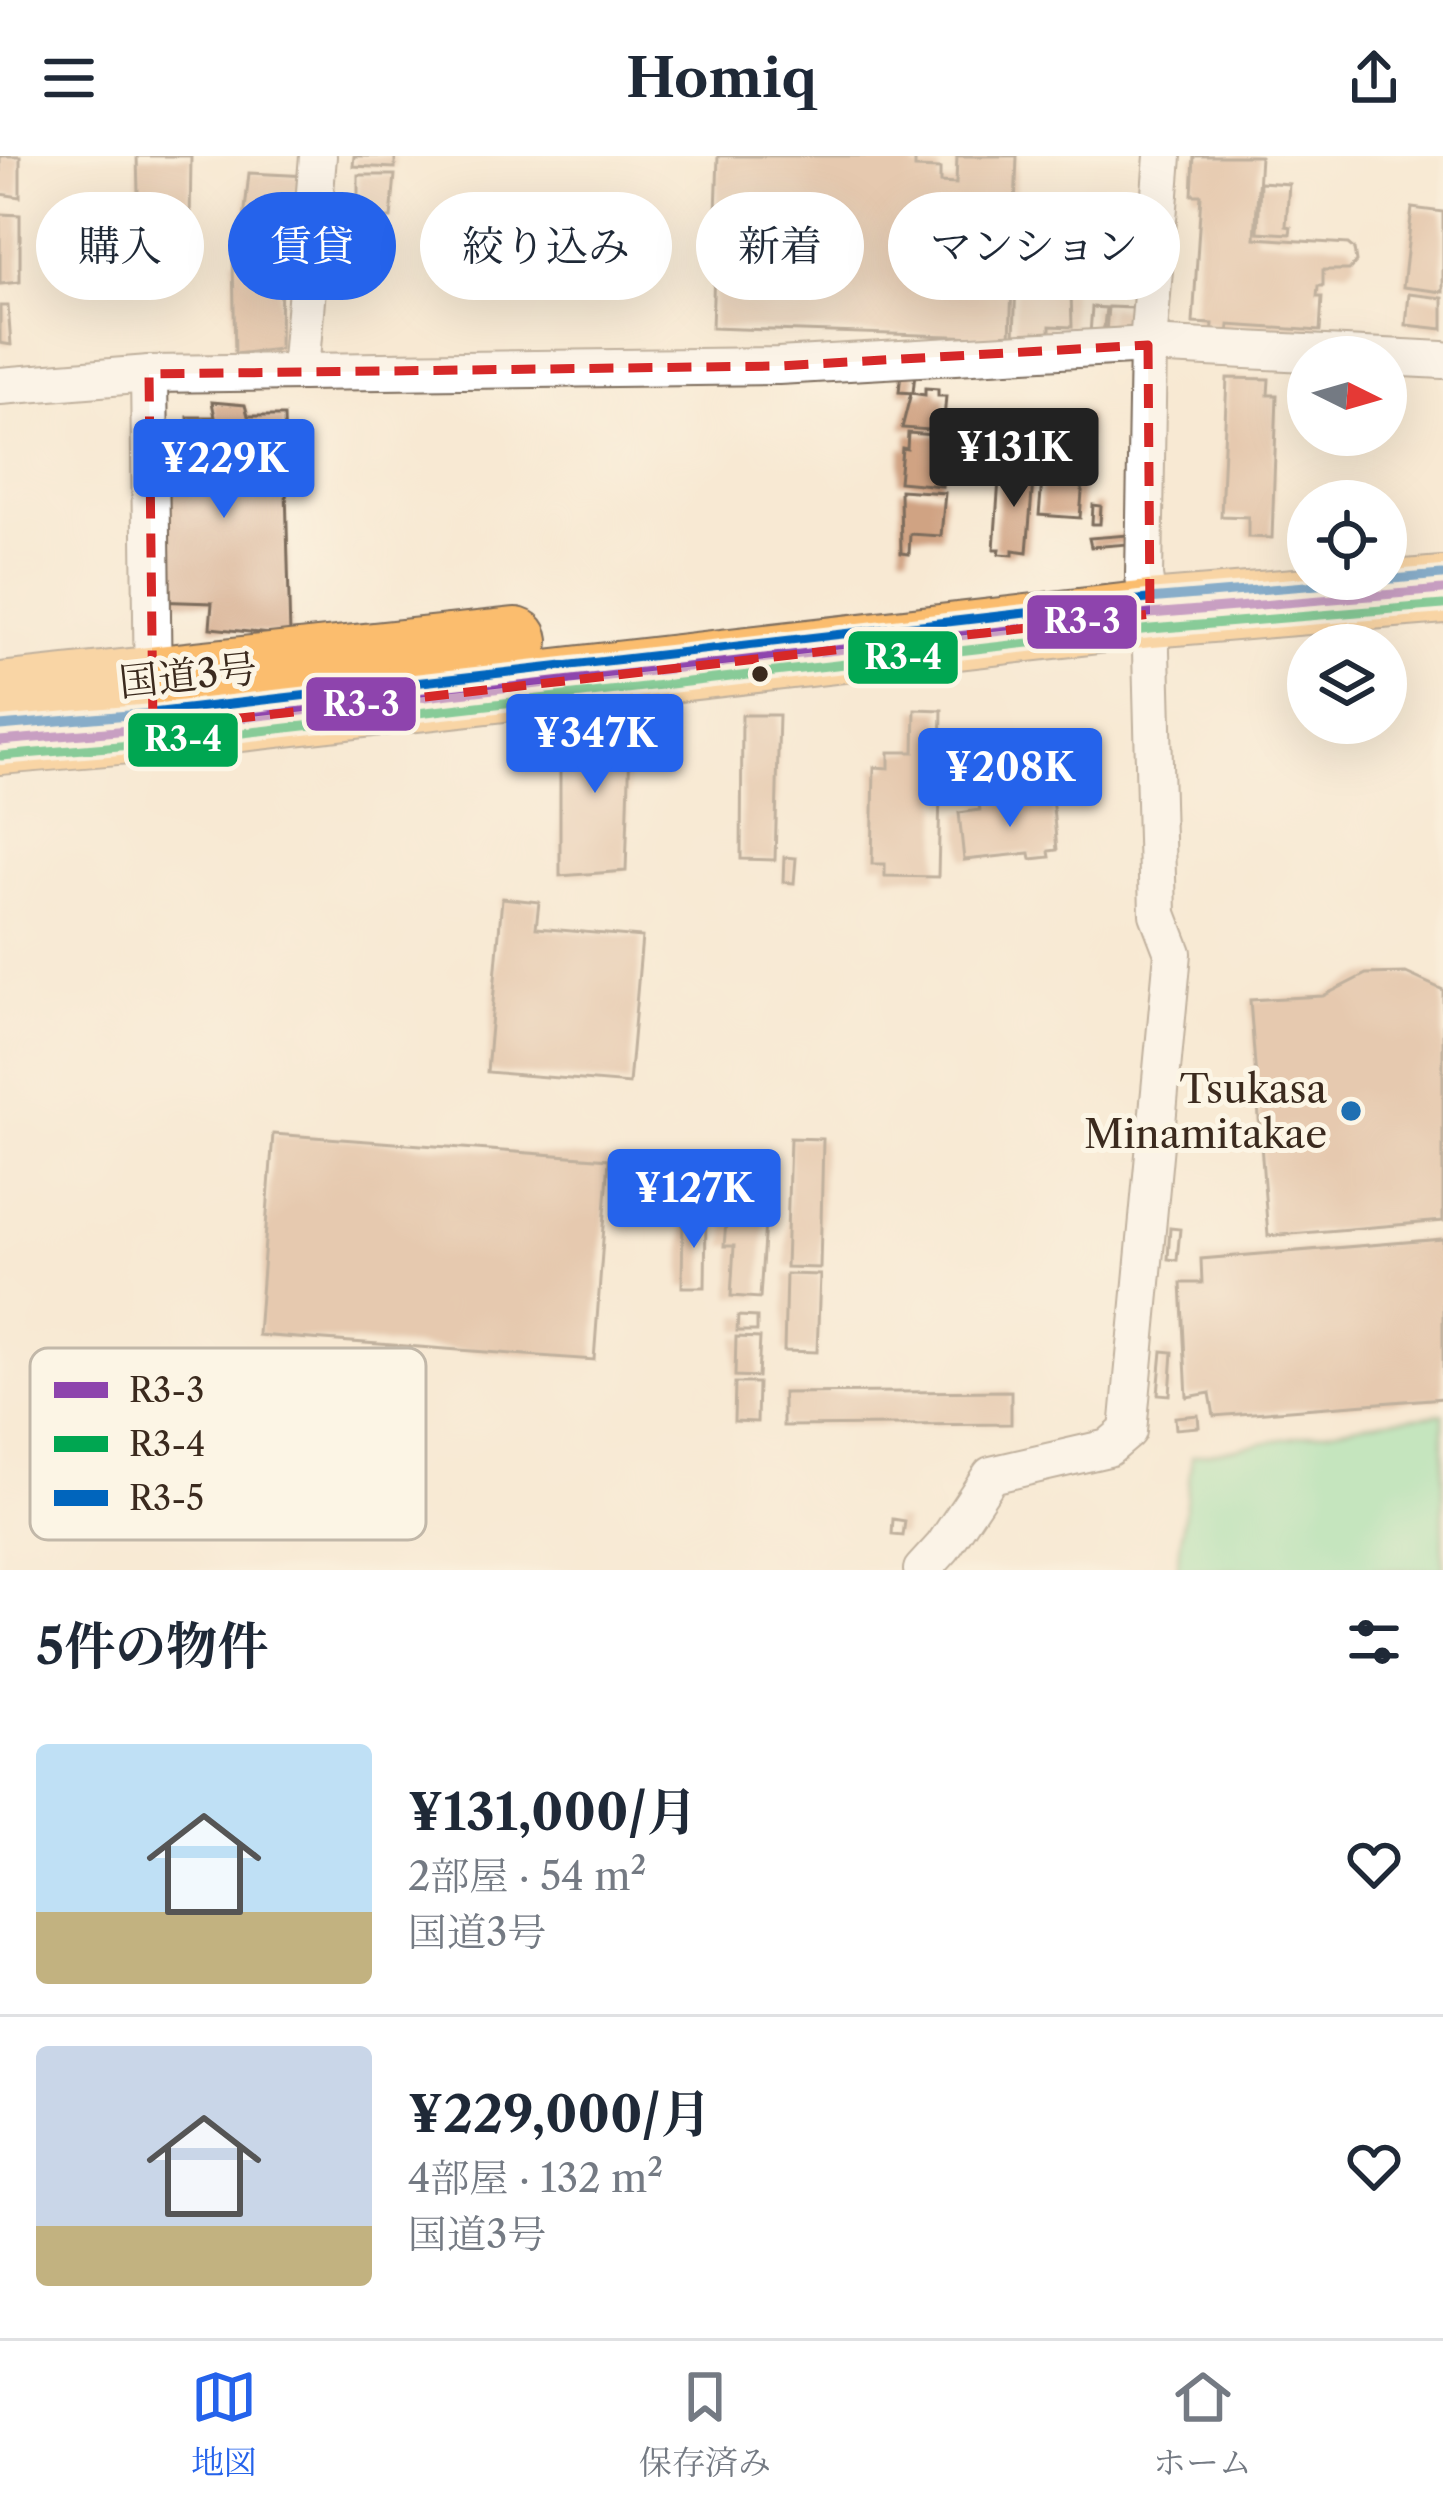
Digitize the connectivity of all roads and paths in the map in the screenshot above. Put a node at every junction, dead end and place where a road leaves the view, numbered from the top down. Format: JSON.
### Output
{"nodes":[{"id":1,"x":318,"y":156,"type":"edge"},
{"id":2,"x":1163,"y":156,"type":"edge"},
{"id":3,"x":1148,"y":345,"type":"junction"},
{"id":4,"x":1443,"y":360,"type":"edge"},
{"id":5,"x":300,"y":372,"type":"junction"},
{"id":6,"x":148,"y":374,"type":"junction"},
{"id":7,"x":0,"y":386,"type":"edge"},
{"id":8,"x":1443,"y":544,"type":"edge"},
{"id":9,"x":1407,"y":548,"type":"edge"},
{"id":10,"x":1287,"y":563,"type":"edge"},
{"id":11,"x":1443,"y":590,"type":"edge"},
{"id":12,"x":1147,"y":595,"type":"junction"},
{"id":13,"x":0,"y":696,"type":"edge"},
{"id":14,"x":153,"y":703,"type":"junction"},
{"id":15,"x":0,"y":741,"type":"edge"},
{"id":16,"x":922,"y":1570,"type":"edge"}],
"edges":[{"from":1,"to":5,"type":"street"},
{"from":2,"to":3,"type":"street"},
{"from":3,"to":4,"type":"street"},
{"from":3,"to":5,"type":"street"},
{"from":3,"to":12,"type":"street"},
{"from":5,"to":6,"type":"street"},
{"from":6,"to":7,"type":"street"},
{"from":6,"to":14,"type":"street"},
{"from":8,"to":9,"type":"highway"},
{"from":10,"to":12,"type":"highway","name":"国道3号"},
{"from":11,"to":12,"type":"highway","name":"国道3号"},
{"from":12,"to":14,"type":"highway","name":"国道3号"},
{"from":12,"to":16,"type":"street"},
{"from":13,"to":14,"type":"highway","name":"国道3号"},
{"from":14,"to":15,"type":"highway","name":"国道3号"}]}
